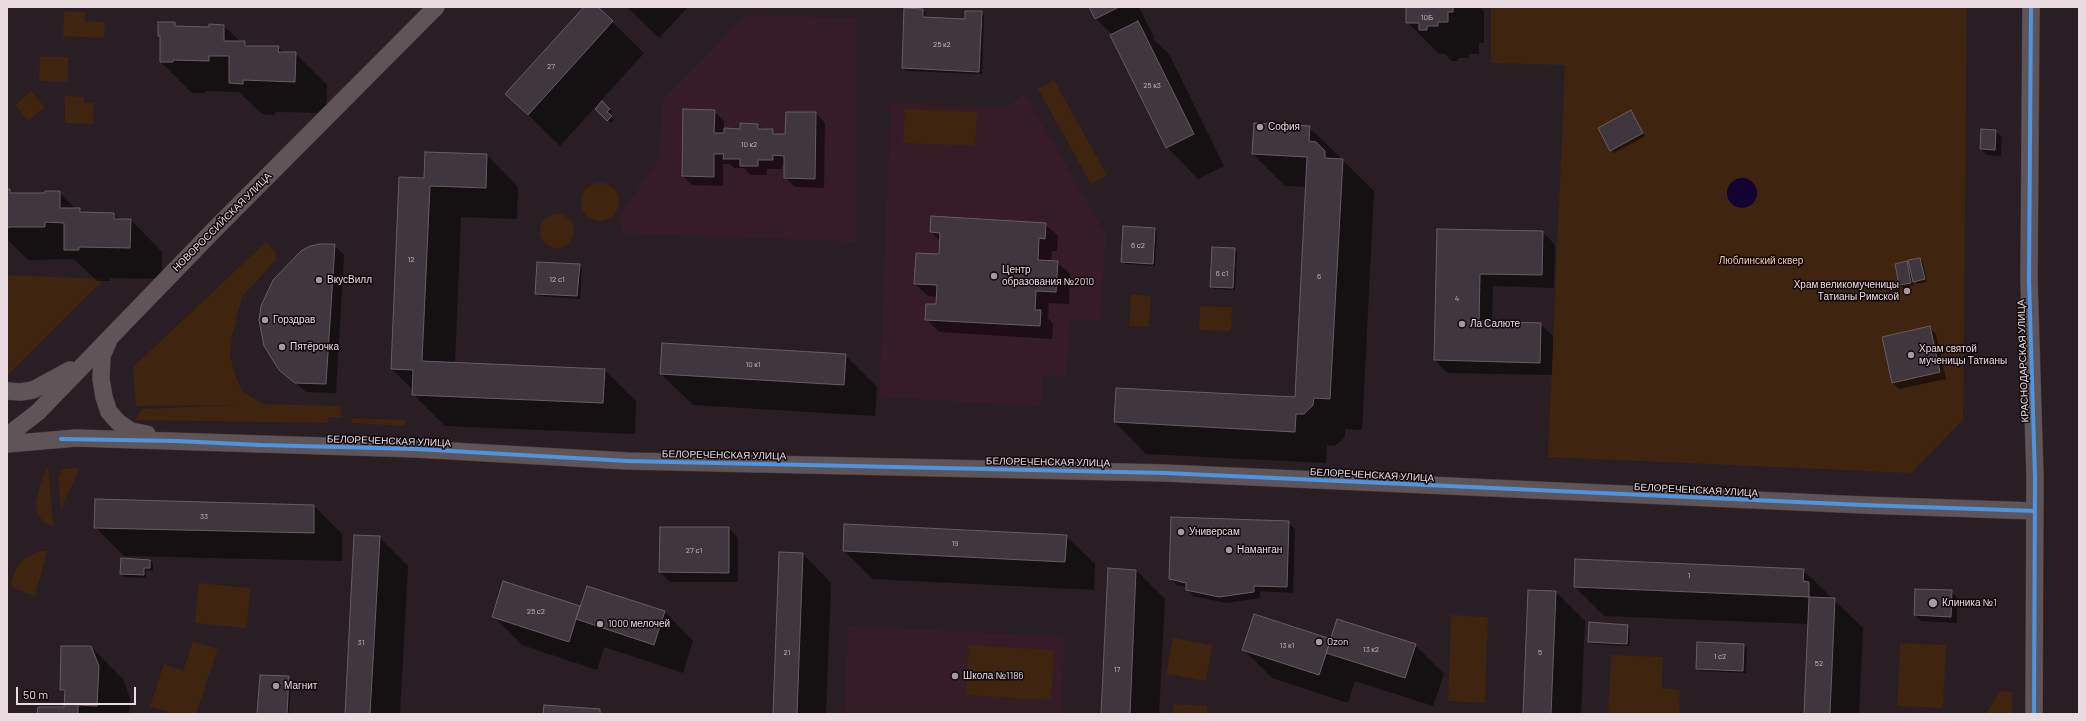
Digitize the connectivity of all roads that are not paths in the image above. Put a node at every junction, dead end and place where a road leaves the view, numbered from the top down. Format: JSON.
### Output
{"nodes":[{"id":1,"x":436,"y":7,"type":"edge"},
{"id":2,"x":2031,"y":7,"type":"edge"},
{"id":3,"x":109,"y":338,"type":"junction"},
{"id":4,"x":91,"y":357,"type":"junction"},
{"id":5,"x":7,"y":391,"type":"edge"},
{"id":6,"x":7,"y":436,"type":"edge"},
{"id":7,"x":177,"y":441,"type":"junction"},
{"id":8,"x":7,"y":444,"type":"edge"},
{"id":9,"x":2035,"y":511,"type":"junction"},
{"id":10,"x":2034,"y":714,"type":"edge"}],
"edges":[{"from":1,"to":3,"type":"street","name":"НОВОРОССИЙСКАЯ УЛИЦА"},
{"from":2,"to":9,"type":"street","name":"КРАСНОДАРСКАЯ УЛИЦА"},
{"from":3,"to":4,"type":"street","name":"НОВОРОССИЙСКАЯ УЛИЦА"},
{"from":3,"to":7,"type":"street"},
{"from":4,"to":5,"type":"street"},
{"from":4,"to":6,"type":"street","name":"НОВОРОССИЙСКАЯ УЛИЦА"},
{"from":7,"to":8,"type":"street","name":"БЕЛОРЕЧЕНСКАЯ УЛИЦА"},
{"from":7,"to":9,"type":"street","name":"БЕЛОРЕЧЕНСКАЯ УЛИЦА"},
{"from":9,"to":10,"type":"street","name":"КРАСНОДАРСКАЯ УЛИЦА"}]}
